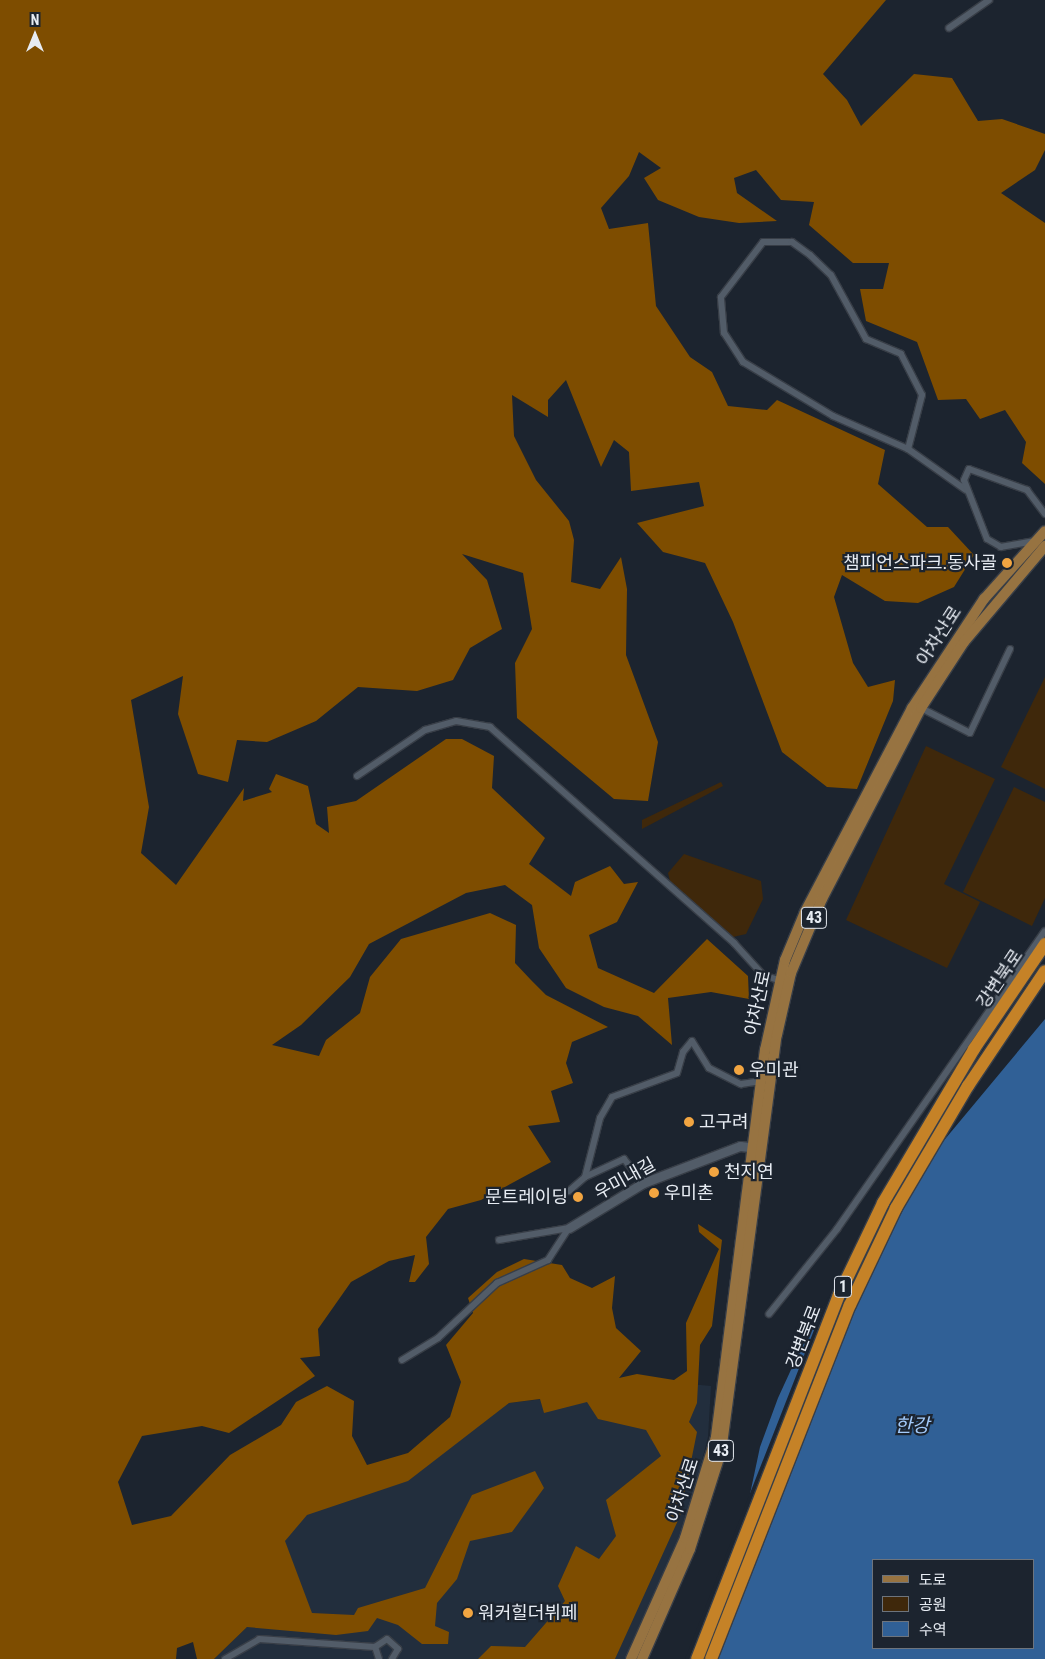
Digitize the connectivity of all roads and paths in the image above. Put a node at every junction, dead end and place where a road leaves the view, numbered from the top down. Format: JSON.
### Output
{"nodes":[{"id":1,"x":989,"y":0,"type":"edge"},
{"id":2,"x":949,"y":28,"type":"dead end"},
{"id":3,"x":908,"y":449,"type":"junction"},
{"id":4,"x":966,"y":490,"type":"junction"},
{"id":5,"x":1045,"y":514,"type":"edge"},
{"id":6,"x":1045,"y":531,"type":"edge"},
{"id":7,"x":1036,"y":540,"type":"junction"},
{"id":8,"x":1045,"y":546,"type":"edge"},
{"id":9,"x":1010,"y":650,"type":"dead end"},
{"id":10,"x":921,"y":708,"type":"junction"},
{"id":11,"x":357,"y":776,"type":"dead end"},
{"id":12,"x":1045,"y":931,"type":"edge"},
{"id":13,"x":801,"y":934,"type":"junction"},
{"id":14,"x":1045,"y":944,"type":"edge"},
{"id":15,"x":1045,"y":971,"type":"edge"},
{"id":16,"x":782,"y":982,"type":"junction"},
{"id":17,"x":778,"y":999,"type":"junction"},
{"id":18,"x":762,"y":1081,"type":"junction"},
{"id":19,"x":757,"y":1148,"type":"junction"},
{"id":20,"x":585,"y":1177,"type":"junction"},
{"id":21,"x":643,"y":1183,"type":"junction"},
{"id":22,"x":569,"y":1191,"type":"dead end"},
{"id":23,"x":569,"y":1228,"type":"junction"},
{"id":24,"x":499,"y":1240,"type":"dead end"},
{"id":25,"x":769,"y":1314,"type":"dead end"},
{"id":26,"x":402,"y":1360,"type":"dead end"},
{"id":27,"x":375,"y":1647,"type":"junction"},
{"id":28,"x":225,"y":1659,"type":"edge"},
{"id":29,"x":379,"y":1659,"type":"edge"},
{"id":30,"x":392,"y":1659,"type":"edge"},
{"id":31,"x":631,"y":1659,"type":"edge"},
{"id":32,"x":642,"y":1659,"type":"edge"},
{"id":33,"x":697,"y":1659,"type":"edge"},
{"id":34,"x":711,"y":1659,"type":"edge"}],
"edges":[{"from":1,"to":2,"type":"street"},
{"from":3,"to":3,"type":"street"},
{"from":3,"to":4,"type":"street"},
{"from":4,"to":5,"type":"street"},
{"from":4,"to":7,"type":"street"},
{"from":6,"to":7,"type":"main road","name":"아차산로","number":"43"},
{"from":7,"to":13,"type":"main road","name":"아차산로","number":"43"},
{"from":8,"to":10,"type":"main road","name":"아차산로","number":"43"},
{"from":9,"to":10,"type":"street"},
{"from":10,"to":13,"type":"main road","name":"아차산로","number":"43"},
{"from":11,"to":16,"type":"street"},
{"from":12,"to":25,"type":"street"},
{"from":13,"to":16,"type":"main road","name":"아차산로","number":"43"},
{"from":14,"to":33,"type":"highway","name":"강변북로","number":"1"},
{"from":15,"to":34,"type":"highway","name":"강변북로","number":"1"},
{"from":16,"to":17,"type":"main road","name":"아차산로","number":"43"},
{"from":17,"to":18,"type":"main road","name":"아차산로","number":"43"},
{"from":17,"to":19,"type":"main road","name":"아차산로","number":"43"},
{"from":18,"to":19,"type":"main road","name":"아차산로","number":"43"},
{"from":18,"to":20,"type":"street"},
{"from":19,"to":21,"type":"street","name":"우미내길"},
{"from":19,"to":31,"type":"main road","name":"아차산로","number":"43"},
{"from":19,"to":32,"type":"main road","name":"아차산로","number":"43"},
{"from":20,"to":21,"type":"street"},
{"from":20,"to":22,"type":"street"},
{"from":21,"to":23,"type":"street","name":"우미내길"},
{"from":23,"to":24,"type":"street"},
{"from":23,"to":26,"type":"street","name":"우미내길"},
{"from":27,"to":28,"type":"street"},
{"from":27,"to":29,"type":"street"},
{"from":27,"to":30,"type":"street"}]}
